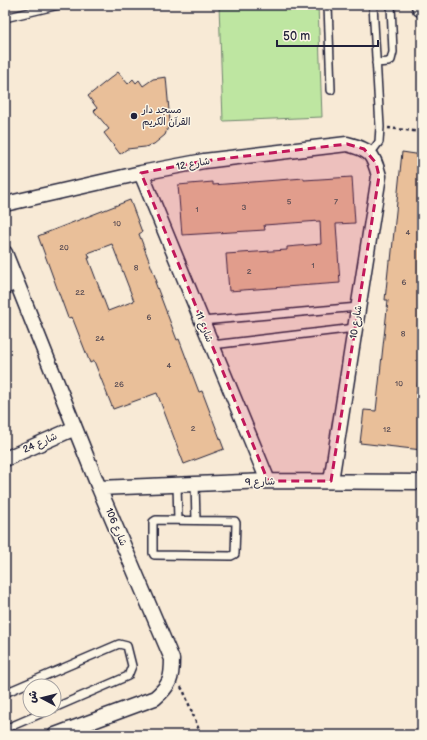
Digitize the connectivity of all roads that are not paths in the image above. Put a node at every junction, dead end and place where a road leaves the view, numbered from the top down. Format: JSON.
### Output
{"nodes":[{"id":1,"x":58,"y":5,"type":"edge"},
{"id":2,"x":328,"y":5,"type":"edge"},
{"id":3,"x":373,"y":5,"type":"edge"},
{"id":4,"x":391,"y":5,"type":"edge"},
{"id":5,"x":415,"y":5,"type":"edge"},
{"id":6,"x":422,"y":14,"type":"edge"},
{"id":7,"x":5,"y":18,"type":"edge"},
{"id":8,"x":376,"y":63,"type":"junction"},
{"id":9,"x":331,"y":90,"type":"dead end"},
{"id":10,"x":373,"y":159,"type":"junction"},
{"id":11,"x":142,"y":173,"type":"junction"},
{"id":12,"x":5,"y":204,"type":"edge"},
{"id":13,"x":5,"y":253,"type":"edge"},
{"id":14,"x":11,"y":284,"type":"edge"},
{"id":15,"x":358,"y":307,"type":"junction"},
{"id":16,"x":202,"y":321,"type":"junction"},
{"id":17,"x":355,"y":328,"type":"junction"},
{"id":18,"x":212,"y":345,"type":"junction"},
{"id":19,"x":75,"y":428,"type":"junction"},
{"id":20,"x":5,"y":458,"type":"edge"},
{"id":21,"x":268,"y":481,"type":"junction"},
{"id":22,"x":331,"y":481,"type":"junction"},
{"id":23,"x":422,"y":482,"type":"edge"},
{"id":24,"x":195,"y":484,"type":"junction"},
{"id":25,"x":177,"y":485,"type":"junction"},
{"id":26,"x":99,"y":488,"type":"junction"},
{"id":27,"x":178,"y":520,"type":"junction"},
{"id":28,"x":196,"y":520,"type":"junction"},
{"id":29,"x":40,"y":678,"type":"edge"},
{"id":30,"x":22,"y":686,"type":"edge"},
{"id":31,"x":5,"y":693,"type":"edge"},
{"id":32,"x":62,"y":705,"type":"edge"},
{"id":33,"x":30,"y":718,"type":"edge"},
{"id":34,"x":5,"y":729,"type":"edge"},
{"id":35,"x":63,"y":734,"type":"edge"}],
"edges":[{"from":1,"to":7,"type":"lane"},
{"from":2,"to":9,"type":"lane"},
{"from":3,"to":8,"type":"lane"},
{"from":4,"to":8,"type":"lane"},
{"from":5,"to":6,"type":"lane"},
{"from":8,"to":10,"type":"lane"},
{"from":10,"to":11,"type":"street","name":"شارع 12"},
{"from":10,"to":15,"type":"street","name":"شارع 10"},
{"from":11,"to":12,"type":"street","name":"شارع 12"},
{"from":11,"to":16,"type":"street","name":"شارع 11"},
{"from":13,"to":14,"type":"street","name":"شارع 106"},
{"from":14,"to":19,"type":"street","name":"شارع 106"},
{"from":15,"to":16,"type":"lane"},
{"from":15,"to":17,"type":"street","name":"شارع 10"},
{"from":16,"to":18,"type":"street","name":"شارع 11"},
{"from":17,"to":18,"type":"lane"},
{"from":17,"to":22,"type":"street","name":"شارع 10"},
{"from":18,"to":21,"type":"street","name":"شارع 11"},
{"from":19,"to":20,"type":"street","name":"شارع 24"},
{"from":19,"to":26,"type":"street","name":"شارع 106"},
{"from":21,"to":22,"type":"street","name":"شارع 9"},
{"from":21,"to":24,"type":"street","name":"شارع 9"},
{"from":22,"to":23,"type":"street","name":"شارع 9"},
{"from":24,"to":25,"type":"street","name":"شارع 9"},
{"from":24,"to":28,"type":"lane"},
{"from":25,"to":26,"type":"street","name":"شارع 9"},
{"from":25,"to":27,"type":"lane"},
{"from":26,"to":35,"type":"street","name":"شارع 106"},
{"from":27,"to":28,"type":"lane"},
{"from":27,"to":28,"type":"lane"},
{"from":29,"to":32,"type":"lane"},
{"from":30,"to":31,"type":"lane"},
{"from":33,"to":34,"type":"lane"}]}
